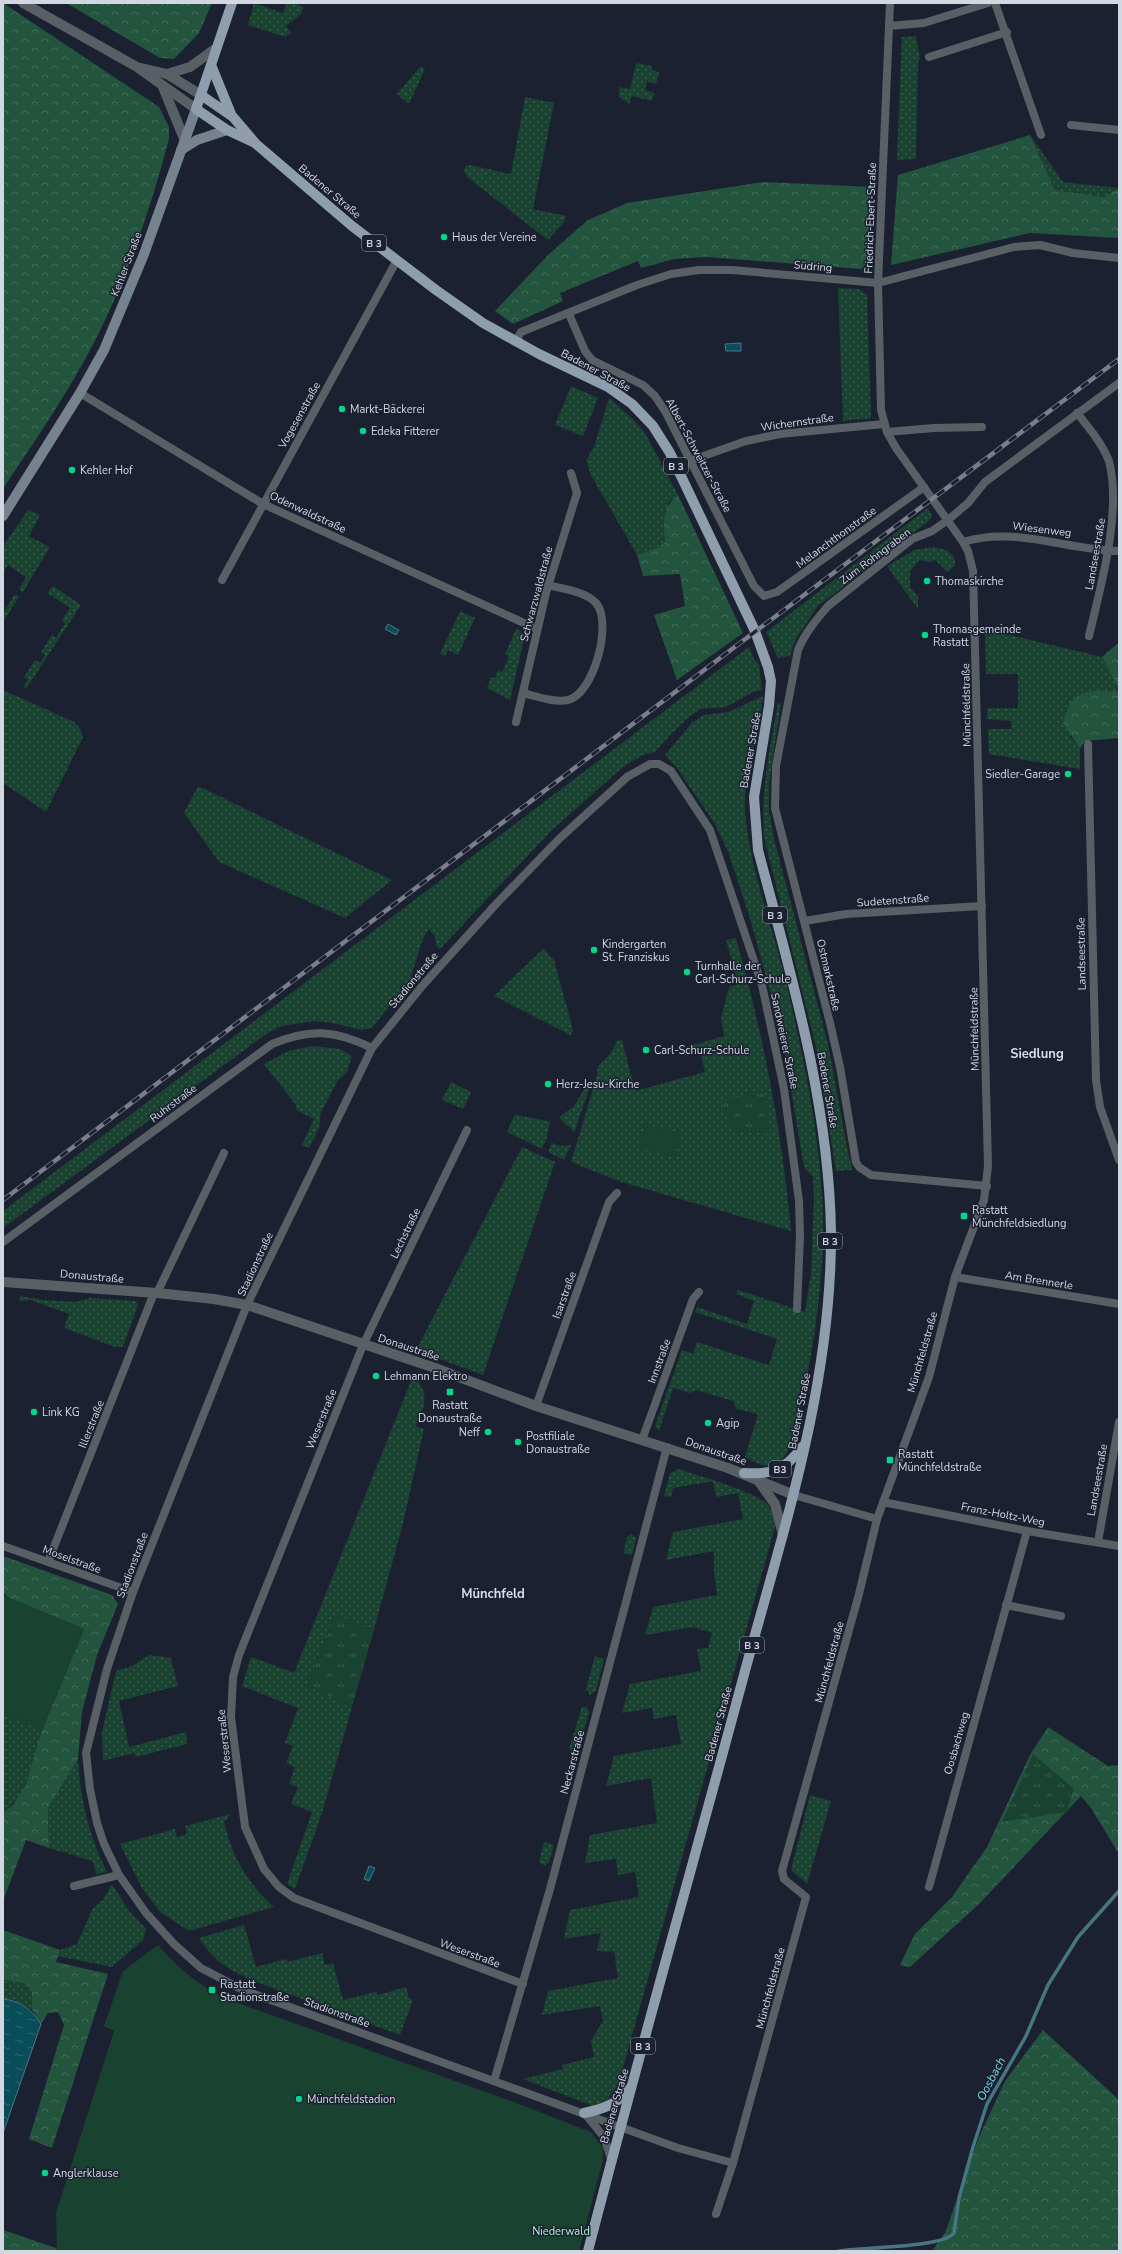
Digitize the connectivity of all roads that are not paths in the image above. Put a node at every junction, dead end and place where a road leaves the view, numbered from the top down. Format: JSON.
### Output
{"nodes":[{"id":1,"x":23,"y":3,"type":"edge"},
{"id":2,"x":232,"y":3,"type":"edge"},
{"id":3,"x":890,"y":3,"type":"edge"},
{"id":4,"x":988,"y":3,"type":"edge"},
{"id":5,"x":995,"y":3,"type":"edge"},
{"id":6,"x":889,"y":26,"type":"junction"},
{"id":7,"x":1007,"y":32,"type":"junction"},
{"id":8,"x":215,"y":49,"type":"junction"},
{"id":9,"x":930,"y":57,"type":"dead end"},
{"id":10,"x":211,"y":65,"type":"junction"},
{"id":11,"x":137,"y":67,"type":"junction"},
{"id":12,"x":167,"y":74,"type":"junction"},
{"id":13,"x":163,"y":87,"type":"junction"},
{"id":14,"x":201,"y":95,"type":"junction"},
{"id":15,"x":196,"y":108,"type":"junction"},
{"id":16,"x":233,"y":117,"type":"junction"},
{"id":17,"x":1071,"y":125,"type":"dead end"},
{"id":18,"x":227,"y":130,"type":"junction"},
{"id":19,"x":1119,"y":130,"type":"edge"},
{"id":20,"x":1040,"y":135,"type":"dead end"},
{"id":21,"x":256,"y":144,"type":"junction"},
{"id":22,"x":183,"y":146,"type":"junction"},
{"id":23,"x":1119,"y":258,"type":"edge"},
{"id":24,"x":397,"y":260,"type":"junction"},
{"id":25,"x":878,"y":283,"type":"junction"},
{"id":26,"x":569,"y":314,"type":"junction"},
{"id":27,"x":515,"y":342,"type":"junction"},
{"id":28,"x":1119,"y":383,"type":"edge"},
{"id":29,"x":80,"y":393,"type":"junction"},
{"id":30,"x":1077,"y":413,"type":"junction"},
{"id":31,"x":884,"y":424,"type":"junction"},
{"id":32,"x":982,"y":427,"type":"dead end"},
{"id":33,"x":887,"y":432,"type":"junction"},
{"id":34,"x":692,"y":460,"type":"junction"},
{"id":35,"x":572,"y":473,"type":"dead end"},
{"id":36,"x":924,"y":487,"type":"junction"},
{"id":37,"x":263,"y":504,"type":"junction"},
{"id":38,"x":3,"y":516,"type":"edge"},
{"id":39,"x":948,"y":520,"type":"junction"},
{"id":40,"x":963,"y":542,"type":"junction"},
{"id":41,"x":1109,"y":551,"type":"junction"},
{"id":42,"x":1119,"y":551,"type":"edge"},
{"id":43,"x":222,"y":580,"type":"dead end"},
{"id":44,"x":548,"y":585,"type":"junction"},
{"id":45,"x":759,"y":592,"type":"joint"},
{"id":46,"x":538,"y":629,"type":"junction"},
{"id":47,"x":1089,"y":636,"type":"dead end"},
{"id":48,"x":795,"y":660,"type":"joint"},
{"id":49,"x":523,"y":693,"type":"junction"},
{"id":50,"x":516,"y":722,"type":"dead end"},
{"id":51,"x":1088,"y":744,"type":"dead end"},
{"id":52,"x":650,"y":764,"type":"joint"},
{"id":53,"x":982,"y":906,"type":"junction"},
{"id":54,"x":805,"y":920,"type":"junction"},
{"id":55,"x":372,"y":1048,"type":"junction"},
{"id":56,"x":467,"y":1130,"type":"dead end"},
{"id":57,"x":224,"y":1153,"type":"dead end"},
{"id":58,"x":1119,"y":1160,"type":"edge"},
{"id":59,"x":987,"y":1186,"type":"junction"},
{"id":60,"x":617,"y":1193,"type":"dead end"},
{"id":61,"x":3,"y":1242,"type":"edge"},
{"id":62,"x":954,"y":1277,"type":"junction"},
{"id":63,"x":3,"y":1282,"type":"edge"},
{"id":64,"x":699,"y":1292,"type":"dead end"},
{"id":65,"x":156,"y":1293,"type":"junction"},
{"id":66,"x":1119,"y":1304,"type":"edge"},
{"id":67,"x":247,"y":1305,"type":"junction"},
{"id":68,"x":797,"y":1309,"type":"dead end"},
{"id":69,"x":363,"y":1345,"type":"junction"},
{"id":70,"x":536,"y":1406,"type":"junction"},
{"id":71,"x":1119,"y":1422,"type":"edge"},
{"id":72,"x":642,"y":1440,"type":"junction"},
{"id":73,"x":805,"y":1443,"type":"junction"},
{"id":74,"x":666,"y":1447,"type":"junction"},
{"id":75,"x":744,"y":1474,"type":"junction"},
{"id":76,"x":757,"y":1480,"type":"junction"},
{"id":77,"x":794,"y":1496,"type":"junction"},
{"id":78,"x":883,"y":1502,"type":"junction"},
{"id":79,"x":877,"y":1519,"type":"junction"},
{"id":80,"x":1027,"y":1531,"type":"junction"},
{"id":81,"x":783,"y":1535,"type":"junction"},
{"id":82,"x":1098,"y":1542,"type":"junction"},
{"id":83,"x":3,"y":1546,"type":"edge"},
{"id":84,"x":1119,"y":1546,"type":"edge"},
{"id":85,"x":48,"y":1562,"type":"junction"},
{"id":86,"x":133,"y":1592,"type":"junction"},
{"id":87,"x":1006,"y":1605,"type":"junction"},
{"id":88,"x":1061,"y":1616,"type":"dead end"},
{"id":89,"x":119,"y":1875,"type":"junction"},
{"id":90,"x":74,"y":1886,"type":"dead end"},
{"id":91,"x":929,"y":1887,"type":"dead end"},
{"id":92,"x":523,"y":1984,"type":"junction"},
{"id":93,"x":494,"y":2081,"type":"junction"},
{"id":94,"x":632,"y":2086,"type":"junction"},
{"id":95,"x":584,"y":2113,"type":"junction"},
{"id":96,"x":620,"y":2126,"type":"junction"},
{"id":97,"x":611,"y":2159,"type":"junction"},
{"id":98,"x":733,"y":2163,"type":"junction"},
{"id":99,"x":716,"y":2214,"type":"dead end"},
{"id":100,"x":588,"y":2251,"type":"edge"}],
"edges":[{"from":1,"to":11,"type":"street"},
{"from":2,"to":8,"type":"main road","name":"Kehler Straße"},
{"from":3,"to":6,"type":"street","name":"Friedrich-Ebert-Straße"},
{"from":4,"to":6,"type":"street"},
{"from":5,"to":7,"type":"street"},
{"from":6,"to":25,"type":"street","name":"Friedrich-Ebert-Straße"},
{"from":7,"to":9,"type":"street"},
{"from":7,"to":20,"type":"street"},
{"from":8,"to":10,"type":"main road","name":"Kehler Straße"},
{"from":8,"to":12,"type":"street"},
{"from":10,"to":14,"type":"main road","name":"Kehler Straße"},
{"from":10,"to":16,"type":"main road","name":"Badener Straße"},
{"from":11,"to":12,"type":"street"},
{"from":11,"to":13,"type":"street"},
{"from":12,"to":14,"type":"street"},
{"from":13,"to":15,"type":"street"},
{"from":13,"to":22,"type":"street"},
{"from":14,"to":15,"type":"main road","name":"Kehler Straße"},
{"from":14,"to":16,"type":"main road","name":"Badener Straße","number":"B 3"},
{"from":15,"to":18,"type":"main road","name":"Badener Straße","number":"B 3"},
{"from":15,"to":22,"type":"main road","name":"Kehler Straße"},
{"from":16,"to":21,"type":"main road","name":"Badener Straße","number":"B 3"},
{"from":17,"to":19,"type":"street"},
{"from":18,"to":21,"type":"main road","name":"Badener Straße","number":"B 3"},
{"from":18,"to":22,"type":"main road"},
{"from":21,"to":24,"type":"main road","name":"Badener Straße","number":"B 3"},
{"from":22,"to":29,"type":"main road","name":"Kehler Straße"},
{"from":23,"to":25,"type":"street","name":"Südring"},
{"from":24,"to":27,"type":"main road","name":"Badener Straße","number":"B 3"},
{"from":24,"to":37,"type":"street","name":"Vogesenstraße"},
{"from":25,"to":26,"type":"street","name":"Südring"},
{"from":25,"to":31,"type":"street","name":"Friedrich-Ebert-Straße"},
{"from":26,"to":27,"type":"street","name":"Südring"},
{"from":26,"to":34,"type":"street","name":"Albert-Schweitzer-Straße"},
{"from":27,"to":73,"type":"main road","name":"Badener Straße","number":"B 3"},
{"from":28,"to":30,"type":"street","name":"Zum Rohngraben"},
{"from":29,"to":37,"type":"street","name":"Odenwaldstraße"},
{"from":29,"to":38,"type":"main road","name":"Kehler Straße"},
{"from":30,"to":39,"type":"street","name":"Zum Rohngraben"},
{"from":30,"to":41,"type":"street","name":"Landseestraße"},
{"from":31,"to":33,"type":"street","name":"Friedrich-Ebert-Straße"},
{"from":31,"to":34,"type":"street","name":"Wichernstraße"},
{"from":32,"to":33,"type":"street"},
{"from":33,"to":36,"type":"street","name":"Friedrich-Ebert-Straße"},
{"from":34,"to":45,"type":"street","name":"Albert-Schweitzer-Straße"},
{"from":35,"to":44,"type":"street","name":"Schwarzwaldstraße"},
{"from":36,"to":39,"type":"street","name":"Friedrich-Ebert-Straße"},
{"from":36,"to":45,"type":"street","name":"Melanchthonstraße"},
{"from":37,"to":43,"type":"street","name":"Vogesenstraße"},
{"from":37,"to":46,"type":"street","name":"Odenwaldstraße"},
{"from":39,"to":40,"type":"street","name":"Münchfeldstraße"},
{"from":39,"to":48,"type":"street","name":"Zum Rohngraben"},
{"from":40,"to":41,"type":"street","name":"Wiesenweg"},
{"from":40,"to":53,"type":"street","name":"Münchfeldstraße"},
{"from":41,"to":42,"type":"street","name":"Wiesenweg"},
{"from":41,"to":47,"type":"street","name":"Landseestraße"},
{"from":44,"to":46,"type":"street","name":"Schwarzwaldstraße"},
{"from":44,"to":49,"type":"street"},
{"from":46,"to":49,"type":"street","name":"Schwarzwaldstraße"},
{"from":48,"to":54,"type":"street","name":"Ostmarkstraße"},
{"from":49,"to":50,"type":"street","name":"Schwarzwaldstraße"},
{"from":51,"to":58,"type":"street","name":"Landseestraße"},
{"from":52,"to":55,"type":"street","name":"Stadionstraße"},
{"from":52,"to":68,"type":"street","name":"Sandweierer Straße"},
{"from":53,"to":54,"type":"street","name":"Sudetenstraße"},
{"from":53,"to":59,"type":"street","name":"Münchfeldstraße"},
{"from":54,"to":59,"type":"street","name":"Ostmarkstraße"},
{"from":55,"to":61,"type":"street","name":"Ruhrstraße"},
{"from":55,"to":67,"type":"street","name":"Stadionstraße"},
{"from":56,"to":69,"type":"street","name":"Lechstraße"},
{"from":57,"to":65,"type":"street","name":"Illerstraße"},
{"from":59,"to":62,"type":"street","name":"Münchfeldstraße"},
{"from":60,"to":70,"type":"street","name":"Isarstraße"},
{"from":62,"to":66,"type":"street","name":"Am Brennerle"},
{"from":62,"to":78,"type":"street","name":"Münchfeldstraße"},
{"from":63,"to":65,"type":"street","name":"Donaustraße"},
{"from":64,"to":72,"type":"street","name":"Innstraße"},
{"from":65,"to":67,"type":"street","name":"Donaustraße"},
{"from":65,"to":85,"type":"street","name":"Illerstraße"},
{"from":67,"to":69,"type":"street","name":"Donaustraße"},
{"from":67,"to":86,"type":"street","name":"Stadionstraße"},
{"from":69,"to":70,"type":"street","name":"Donaustraße"},
{"from":69,"to":92,"type":"street","name":"Weserstraße"},
{"from":70,"to":72,"type":"street","name":"Donaustraße"},
{"from":71,"to":82,"type":"street","name":"Landseestraße"},
{"from":72,"to":74,"type":"street","name":"Donaustraße"},
{"from":73,"to":75,"type":"main road","number":"B3"},
{"from":73,"to":77,"type":"main road","name":"Badener Straße","number":"B 3"},
{"from":74,"to":75,"type":"street","name":"Donaustraße"},
{"from":74,"to":92,"type":"street","name":"Neckarstraße"},
{"from":75,"to":76,"type":"street","name":"Donaustraße"},
{"from":76,"to":77,"type":"street","name":"Donaustraße"},
{"from":76,"to":81,"type":"street"},
{"from":77,"to":79,"type":"street"},
{"from":77,"to":81,"type":"main road","name":"Badener Straße","number":"B 3"},
{"from":78,"to":79,"type":"street","name":"Münchfeldstraße"},
{"from":78,"to":80,"type":"street","name":"Franz-Holtz-Weg"},
{"from":79,"to":98,"type":"street","name":"Münchfeldstraße"},
{"from":80,"to":82,"type":"street","name":"Franz-Holtz-Weg"},
{"from":80,"to":87,"type":"street","name":"Oosbachweg"},
{"from":81,"to":94,"type":"main road","name":"Badener Straße","number":"B 3"},
{"from":82,"to":84,"type":"street","name":"Franz-Holtz-Weg"},
{"from":83,"to":85,"type":"street","name":"Moselstraße"},
{"from":85,"to":86,"type":"street","name":"Moselstraße"},
{"from":86,"to":89,"type":"street","name":"Stadionstraße"},
{"from":87,"to":88,"type":"street"},
{"from":87,"to":91,"type":"street","name":"Oosbachweg"},
{"from":89,"to":90,"type":"street"},
{"from":89,"to":93,"type":"street","name":"Stadionstraße"},
{"from":92,"to":93,"type":"street","name":"Neckarstraße"},
{"from":93,"to":95,"type":"street","name":"Stadionstraße"},
{"from":94,"to":95,"type":"main road"},
{"from":94,"to":96,"type":"main road","name":"Badener Straße","number":"B 3"},
{"from":95,"to":96,"type":"street","name":"Stadionstraße"},
{"from":95,"to":97,"type":"street"},
{"from":96,"to":97,"type":"main road","name":"Badener Straße","number":"B 3"},
{"from":96,"to":98,"type":"street"},
{"from":97,"to":100,"type":"main road","name":"Badener Straße","number":"B 3"},
{"from":98,"to":99,"type":"street","name":"Münchfeldstraße"}]}
